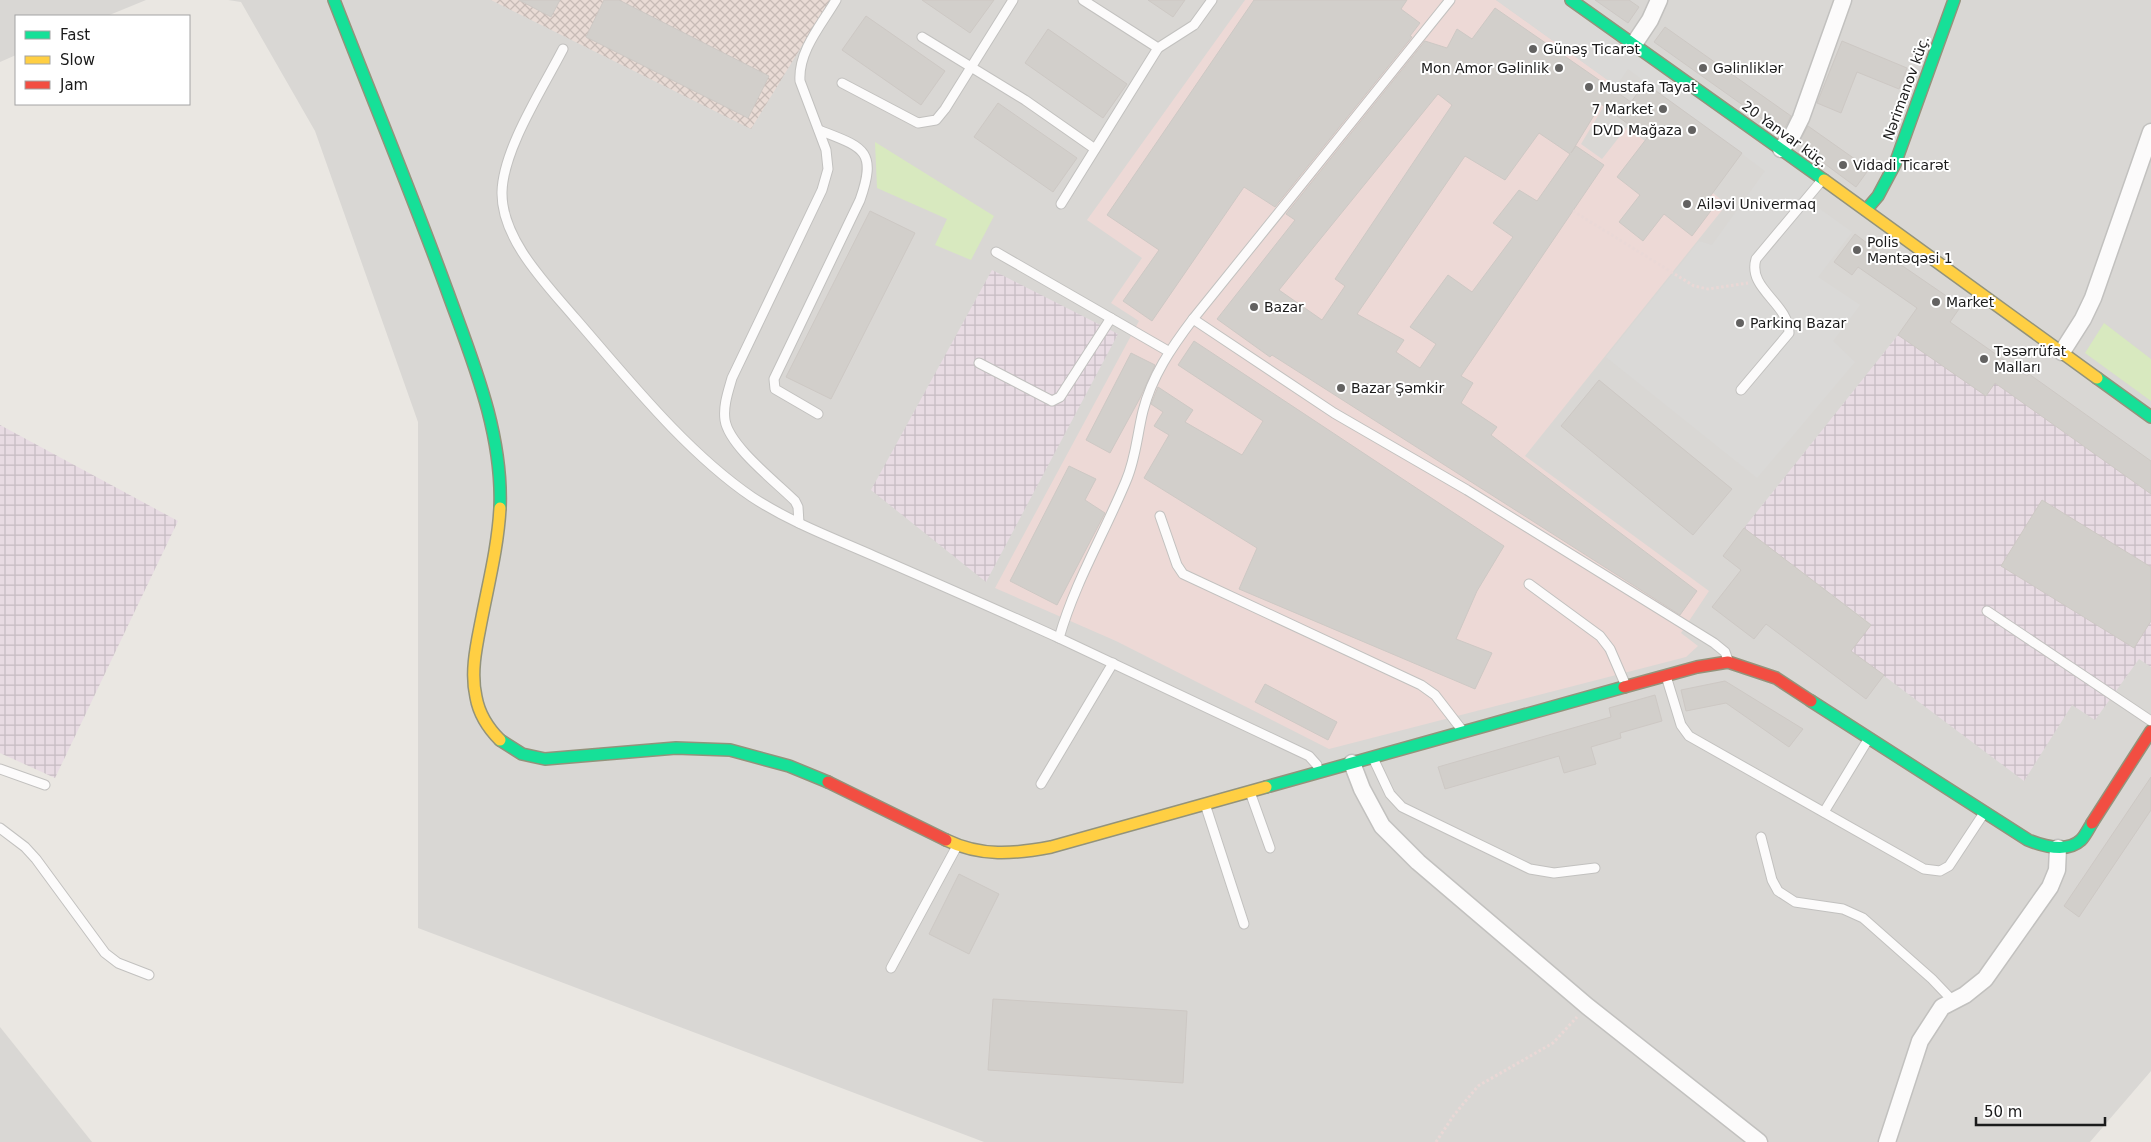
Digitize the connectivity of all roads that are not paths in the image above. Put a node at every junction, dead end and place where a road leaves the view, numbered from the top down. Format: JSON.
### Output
{"nodes":[{"id":1,"x":334,"y":0,"type":"edge"},
{"id":2,"x":836,"y":0,"type":"edge"},
{"id":3,"x":1013,"y":0,"type":"edge"},
{"id":4,"x":1083,"y":0,"type":"edge"},
{"id":5,"x":1212,"y":0,"type":"edge"},
{"id":6,"x":1450,"y":0,"type":"edge"},
{"id":7,"x":1571,"y":0,"type":"edge"},
{"id":8,"x":1659,"y":0,"type":"edge"},
{"id":9,"x":1843,"y":0,"type":"edge"},
{"id":10,"x":1954,"y":0,"type":"edge"},
{"id":11,"x":922,"y":37,"type":"dead end"},
{"id":12,"x":1634,"y":44,"type":"junction"},
{"id":13,"x":563,"y":48,"type":"dead end"},
{"id":14,"x":1158,"y":48,"type":"junction"},
{"id":15,"x":971,"y":67,"type":"junction"},
{"id":16,"x":842,"y":83,"type":"dead end"},
{"id":17,"x":819,"y":130,"type":"junction"},
{"id":18,"x":2151,"y":132,"type":"edge"},
{"id":19,"x":1095,"y":149,"type":"junction"},
{"id":20,"x":1781,"y":149,"type":"junction"},
{"id":21,"x":1823,"y":179,"type":"junction"},
{"id":22,"x":1061,"y":204,"type":"dead end"},
{"id":23,"x":1866,"y":210,"type":"junction"},
{"id":24,"x":996,"y":252,"type":"dead end"},
{"id":25,"x":1111,"y":318,"type":"junction"},
{"id":26,"x":1192,"y":318,"type":"junction"},
{"id":27,"x":1168,"y":351,"type":"junction"},
{"id":28,"x":2062,"y":352,"type":"junction"},
{"id":29,"x":979,"y":362,"type":"dead end"},
{"id":30,"x":1741,"y":390,"type":"dead end"},
{"id":31,"x":818,"y":414,"type":"dead end"},
{"id":32,"x":2151,"y":417,"type":"edge"},
{"id":33,"x":1160,"y":516,"type":"dead end"},
{"id":34,"x":799,"y":523,"type":"junction"},
{"id":35,"x":1529,"y":584,"type":"dead end"},
{"id":36,"x":1987,"y":611,"type":"dead end"},
{"id":37,"x":1059,"y":638,"type":"junction"},
{"id":38,"x":1728,"y":662,"type":"junction"},
{"id":39,"x":1113,"y":663,"type":"junction"},
{"id":40,"x":1666,"y":676,"type":"junction"},
{"id":41,"x":1627,"y":687,"type":"junction"},
{"id":42,"x":2151,"y":721,"type":"edge"},
{"id":43,"x":1463,"y":732,"type":"junction"},
{"id":44,"x":2150,"y":735,"type":"edge"},
{"id":45,"x":1869,"y":738,"type":"junction"},
{"id":46,"x":1373,"y":758,"type":"junction"},
{"id":47,"x":1352,"y":763,"type":"junction"},
{"id":48,"x":1317,"y":765,"type":"dead end"},
{"id":49,"x":0,"y":768,"type":"edge"},
{"id":50,"x":1041,"y":784,"type":"dead end"},
{"id":51,"x":45,"y":785,"type":"dead end"},
{"id":52,"x":1250,"y":792,"type":"junction"},
{"id":53,"x":1205,"y":804,"type":"junction"},
{"id":54,"x":1824,"y":812,"type":"junction"},
{"id":55,"x":1985,"y":812,"type":"junction"},
{"id":56,"x":0,"y":828,"type":"edge"},
{"id":57,"x":1761,"y":837,"type":"dead end"},
{"id":58,"x":957,"y":845,"type":"junction"},
{"id":59,"x":1270,"y":848,"type":"dead end"},
{"id":60,"x":2058,"y":848,"type":"junction"},
{"id":61,"x":1595,"y":868,"type":"dead end"},
{"id":62,"x":1244,"y":924,"type":"dead end"},
{"id":63,"x":891,"y":968,"type":"dead end"},
{"id":64,"x":149,"y":975,"type":"dead end"},
{"id":65,"x":1953,"y":1001,"type":"junction"},
{"id":66,"x":1759,"y":1142,"type":"edge"},
{"id":67,"x":1887,"y":1142,"type":"edge"}],
"edges":[{"from":1,"to":58,"type":"street"},
{"from":2,"to":17,"type":"lane"},
{"from":3,"to":15,"type":"lane"},
{"from":4,"to":14,"type":"lane"},
{"from":5,"to":14,"type":"lane"},
{"from":6,"to":26,"type":"lane"},
{"from":7,"to":12,"type":"street","name":"20 Yanvar küç."},
{"from":8,"to":12,"type":"street"},
{"from":9,"to":20,"type":"street"},
{"from":10,"to":23,"type":"street","name":"Nərimanov küç."},
{"from":11,"to":15,"type":"lane"},
{"from":12,"to":20,"type":"street","name":"20 Yanvar küç."},
{"from":13,"to":34,"type":"lane"},
{"from":14,"to":19,"type":"lane"},
{"from":15,"to":16,"type":"lane"},
{"from":15,"to":19,"type":"lane"},
{"from":17,"to":31,"type":"lane"},
{"from":17,"to":34,"type":"lane"},
{"from":18,"to":28,"type":"street"},
{"from":19,"to":22,"type":"lane"},
{"from":20,"to":21,"type":"street","name":"20 Yanvar küç."},
{"from":21,"to":23,"type":"street","name":"20 Yanvar küç."},
{"from":21,"to":30,"type":"lane"},
{"from":23,"to":28,"type":"street","name":"20 Yanvar küç."},
{"from":24,"to":25,"type":"lane"},
{"from":25,"to":27,"type":"lane"},
{"from":25,"to":29,"type":"lane"},
{"from":26,"to":27,"type":"lane"},
{"from":26,"to":38,"type":"lane"},
{"from":27,"to":37,"type":"lane"},
{"from":28,"to":32,"type":"street","name":"20 Yanvar küç."},
{"from":33,"to":43,"type":"lane"},
{"from":34,"to":37,"type":"lane"},
{"from":35,"to":41,"type":"lane"},
{"from":36,"to":42,"type":"lane"},
{"from":37,"to":39,"type":"lane"},
{"from":38,"to":40,"type":"street"},
{"from":38,"to":45,"type":"street"},
{"from":39,"to":48,"type":"lane"},
{"from":39,"to":50,"type":"lane"},
{"from":40,"to":41,"type":"street"},
{"from":40,"to":54,"type":"lane"},
{"from":41,"to":43,"type":"street"},
{"from":43,"to":46,"type":"street"},
{"from":44,"to":60,"type":"street"},
{"from":45,"to":54,"type":"lane"},
{"from":45,"to":55,"type":"street"},
{"from":46,"to":47,"type":"street"},
{"from":46,"to":61,"type":"lane"},
{"from":47,"to":52,"type":"street"},
{"from":47,"to":66,"type":"street"},
{"from":49,"to":51,"type":"lane"},
{"from":52,"to":53,"type":"street"},
{"from":52,"to":59,"type":"lane"},
{"from":53,"to":58,"type":"street"},
{"from":53,"to":62,"type":"lane"},
{"from":54,"to":55,"type":"lane"},
{"from":55,"to":60,"type":"street"},
{"from":56,"to":64,"type":"lane"},
{"from":57,"to":65,"type":"lane"},
{"from":58,"to":63,"type":"lane"},
{"from":60,"to":65,"type":"street"},
{"from":65,"to":67,"type":"street"}]}
